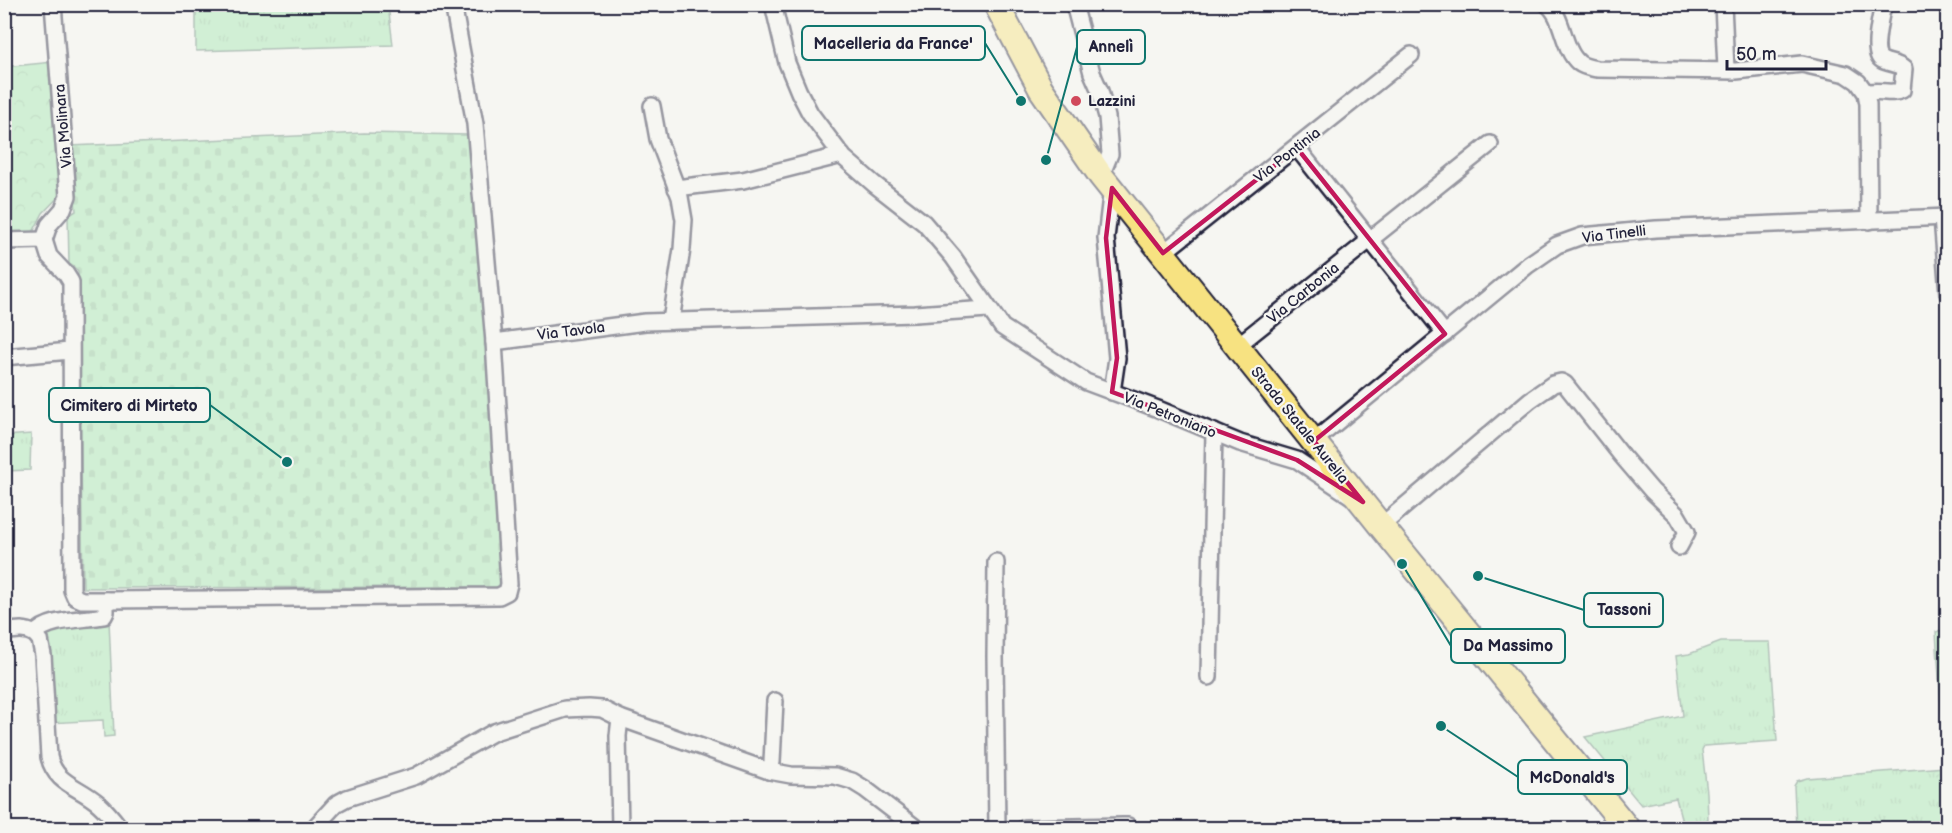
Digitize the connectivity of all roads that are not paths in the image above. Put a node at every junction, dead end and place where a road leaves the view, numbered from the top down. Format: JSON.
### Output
{"nodes":[{"id":1,"x":53,"y":4,"type":"edge"},
{"id":2,"x":453,"y":4,"type":"edge"},
{"id":3,"x":773,"y":4,"type":"edge"},
{"id":4,"x":996,"y":4,"type":"edge"},
{"id":5,"x":1074,"y":4,"type":"edge"},
{"id":6,"x":1547,"y":4,"type":"edge"},
{"id":7,"x":1724,"y":4,"type":"edge"},
{"id":8,"x":1883,"y":4,"type":"edge"},
{"id":9,"x":1411,"y":55,"type":"dead end"},
{"id":10,"x":1726,"y":69,"type":"junction"},
{"id":11,"x":1866,"y":93,"type":"junction"},
{"id":12,"x":652,"y":106,"type":"dead end"},
{"id":13,"x":1490,"y":144,"type":"dead end"},
{"id":14,"x":1297,"y":148,"type":"junction"},
{"id":15,"x":842,"y":155,"type":"junction"},
{"id":16,"x":1106,"y":182,"type":"junction"},
{"id":17,"x":676,"y":188,"type":"junction"},
{"id":18,"x":1945,"y":217,"type":"edge"},
{"id":19,"x":1869,"y":221,"type":"junction"},
{"id":20,"x":44,"y":240,"type":"junction"},
{"id":21,"x":1370,"y":240,"type":"junction"},
{"id":22,"x":4,"y":241,"type":"edge"},
{"id":23,"x":1163,"y":253,"type":"junction"},
{"id":24,"x":1947,"y":294,"type":"edge"},
{"id":25,"x":988,"y":309,"type":"junction"},
{"id":26,"x":670,"y":321,"type":"junction"},
{"id":27,"x":1445,"y":334,"type":"junction"},
{"id":28,"x":494,"y":342,"type":"junction"},
{"id":29,"x":1237,"y":346,"type":"junction"},
{"id":30,"x":70,"y":351,"type":"junction"},
{"id":31,"x":4,"y":357,"type":"edge"},
{"id":32,"x":1112,"y":392,"type":"junction"},
{"id":33,"x":1214,"y":432,"type":"junction"},
{"id":34,"x":1314,"y":441,"type":"junction"},
{"id":35,"x":1363,"y":502,"type":"junction"},
{"id":36,"x":1381,"y":526,"type":"junction"},
{"id":37,"x":1679,"y":547,"type":"dead end"},
{"id":38,"x":996,"y":562,"type":"dead end"},
{"id":39,"x":106,"y":600,"type":"junction"},
{"id":40,"x":4,"y":632,"type":"edge"},
{"id":41,"x":35,"y":634,"type":"junction"},
{"id":42,"x":1209,"y":677,"type":"dead end"},
{"id":43,"x":775,"y":701,"type":"dead end"},
{"id":44,"x":620,"y":718,"type":"junction"},
{"id":45,"x":769,"y":771,"type":"junction"},
{"id":46,"x":120,"y":828,"type":"edge"},
{"id":47,"x":314,"y":828,"type":"edge"},
{"id":48,"x":620,"y":828,"type":"edge"},
{"id":49,"x":916,"y":828,"type":"edge"},
{"id":50,"x":997,"y":828,"type":"edge"},
{"id":51,"x":1024,"y":828,"type":"edge"},
{"id":52,"x":1128,"y":828,"type":"edge"},
{"id":53,"x":1627,"y":828,"type":"edge"}],
"edges":[{"from":1,"to":20,"type":"street","name":"Via Molinara"},
{"from":2,"to":28,"type":"street"},
{"from":3,"to":15,"type":"street","name":"Via Petroniano"},
{"from":4,"to":16,"type":"main road","name":"Strada Statale Aurelia"},
{"from":5,"to":16,"type":"street"},
{"from":6,"to":10,"type":"street"},
{"from":7,"to":10,"type":"street"},
{"from":8,"to":11,"type":"street"},
{"from":9,"to":14,"type":"street","name":"Via Pontinia"},
{"from":10,"to":11,"type":"street"},
{"from":11,"to":19,"type":"street"},
{"from":12,"to":17,"type":"street"},
{"from":13,"to":21,"type":"street","name":"Via Carbonia"},
{"from":14,"to":21,"type":"street"},
{"from":14,"to":23,"type":"street","name":"Via Pontinia"},
{"from":15,"to":17,"type":"street"},
{"from":15,"to":25,"type":"street","name":"Via Petroniano"},
{"from":16,"to":23,"type":"main road","name":"Strada Statale Aurelia"},
{"from":16,"to":32,"type":"street"},
{"from":17,"to":26,"type":"street"},
{"from":18,"to":19,"type":"street","name":"Via Tinelli"},
{"from":18,"to":24,"type":"street"},
{"from":19,"to":27,"type":"street","name":"Via Tinelli"},
{"from":20,"to":22,"type":"street"},
{"from":20,"to":30,"type":"street"},
{"from":21,"to":27,"type":"street"},
{"from":21,"to":29,"type":"street","name":"Via Carbonia"},
{"from":23,"to":29,"type":"main road","name":"Strada Statale Aurelia"},
{"from":25,"to":26,"type":"street","name":"Via Tavola"},
{"from":25,"to":32,"type":"street","name":"Via Petroniano"},
{"from":26,"to":28,"type":"street","name":"Via Tavola"},
{"from":27,"to":34,"type":"street","name":"Via Tinelli"},
{"from":28,"to":39,"type":"street"},
{"from":29,"to":34,"type":"main road","name":"Strada Statale Aurelia"},
{"from":30,"to":31,"type":"street"},
{"from":30,"to":39,"type":"street"},
{"from":32,"to":33,"type":"street","name":"Via Petroniano"},
{"from":33,"to":35,"type":"street","name":"Via Petroniano"},
{"from":33,"to":42,"type":"street"},
{"from":34,"to":35,"type":"main road","name":"Strada Statale Aurelia"},
{"from":35,"to":36,"type":"main road","name":"Strada Statale Aurelia"},
{"from":36,"to":37,"type":"street"},
{"from":36,"to":53,"type":"main road","name":"Strada Statale Aurelia"},
{"from":38,"to":50,"type":"street"},
{"from":39,"to":41,"type":"street"},
{"from":40,"to":41,"type":"street"},
{"from":41,"to":46,"type":"street"},
{"from":43,"to":45,"type":"street"},
{"from":44,"to":45,"type":"street"},
{"from":44,"to":47,"type":"street"},
{"from":44,"to":48,"type":"street"},
{"from":45,"to":49,"type":"street"},
{"from":51,"to":52,"type":"street"}]}
